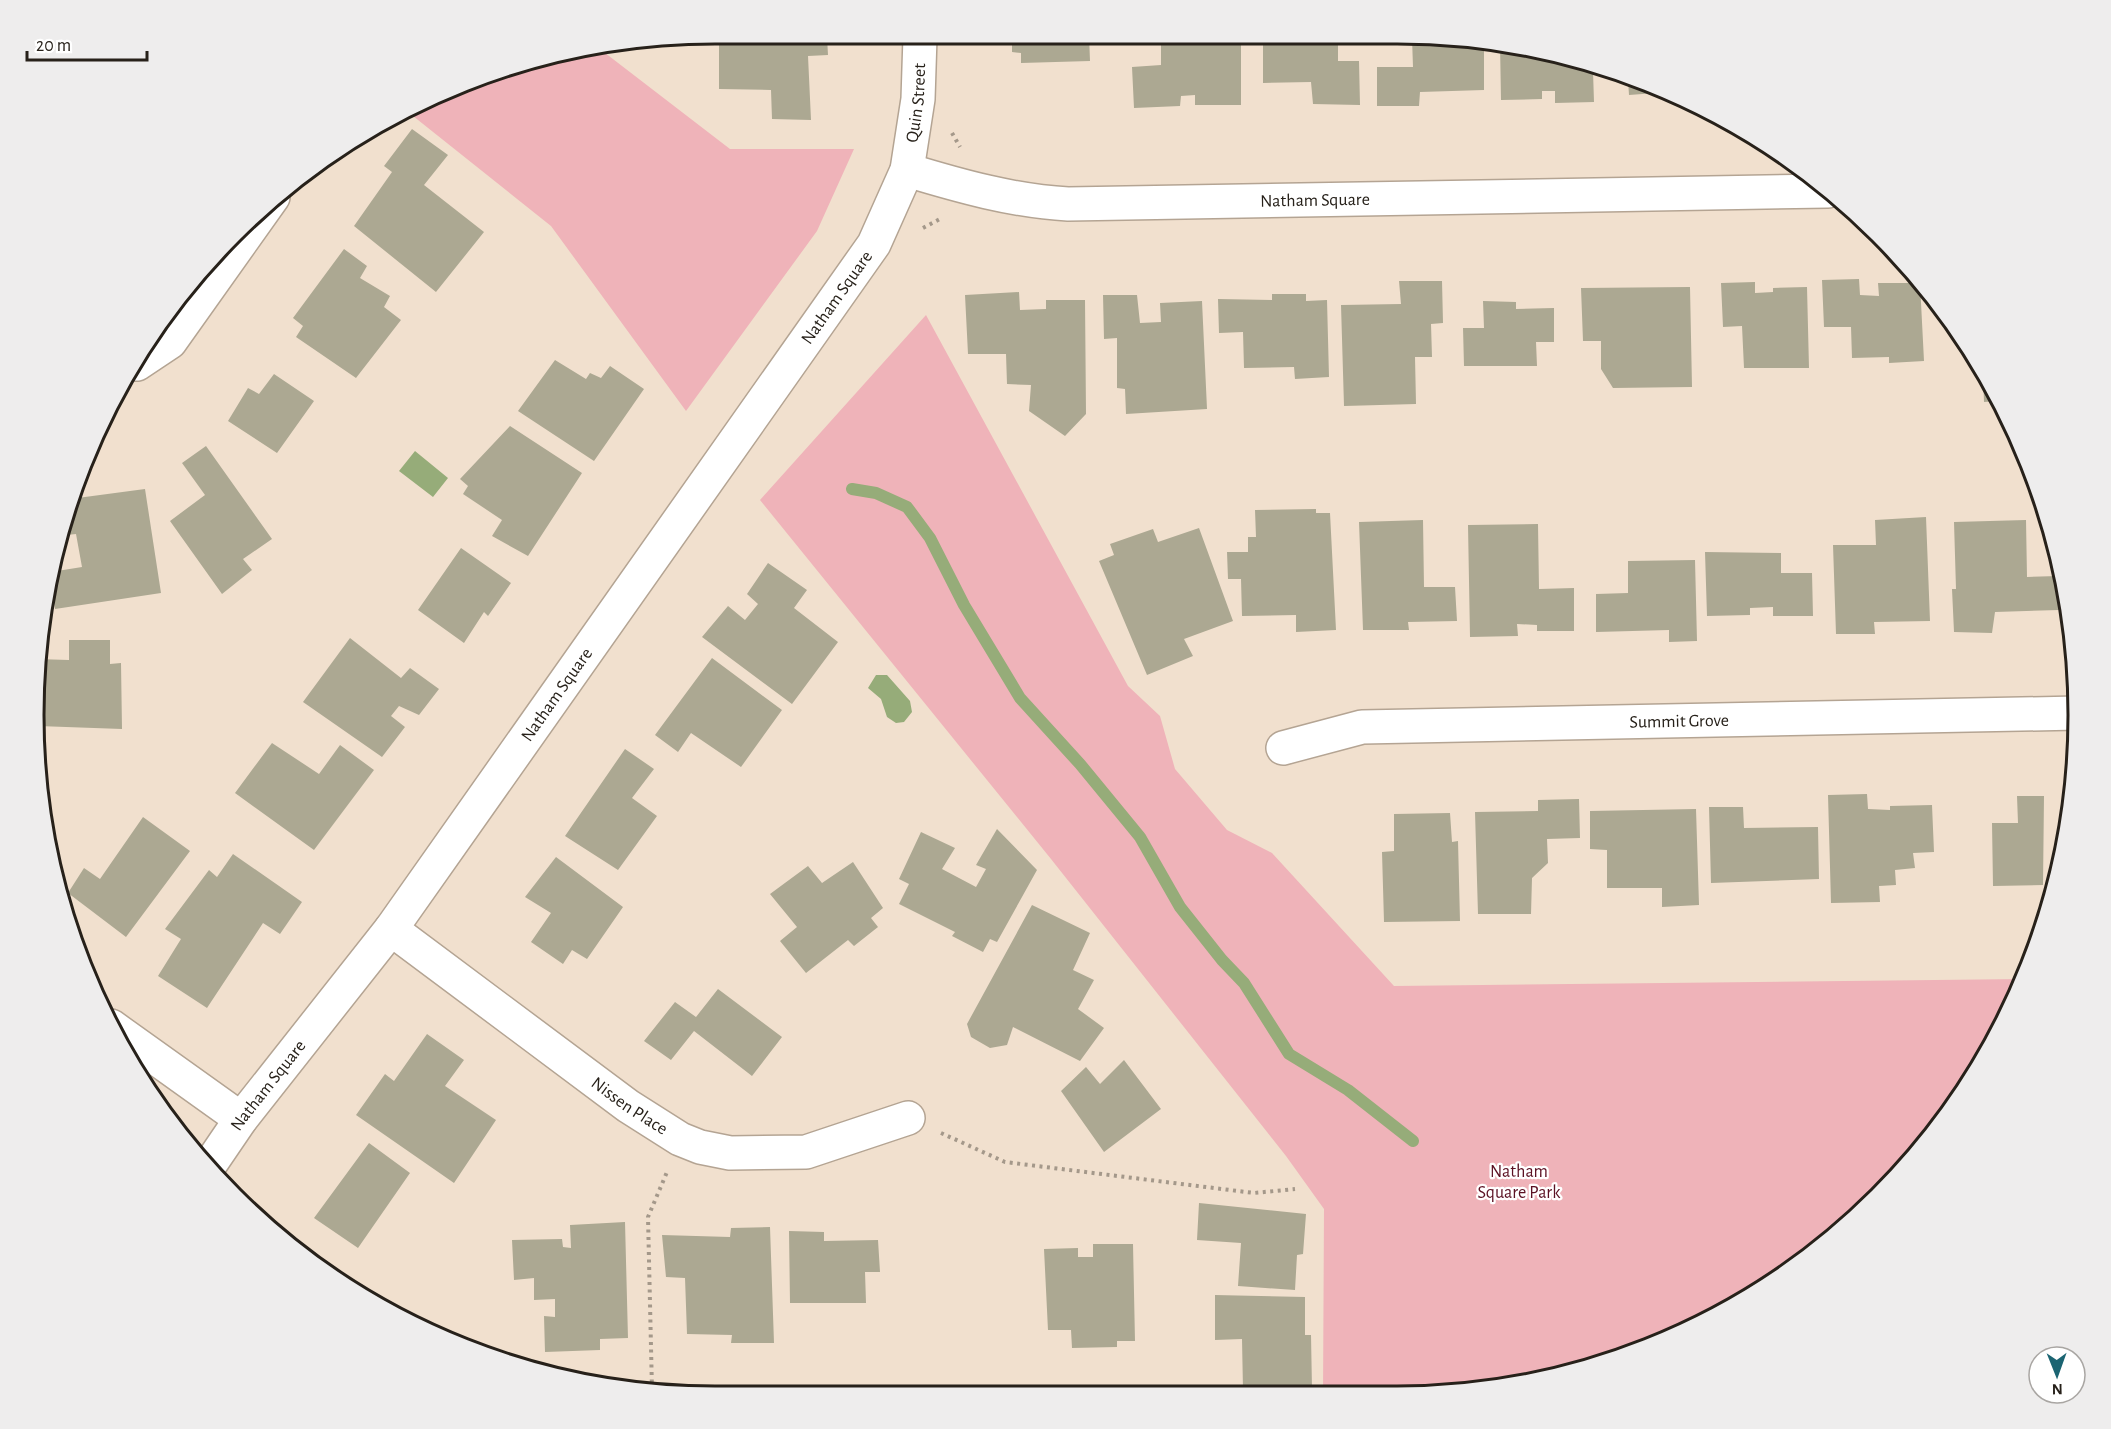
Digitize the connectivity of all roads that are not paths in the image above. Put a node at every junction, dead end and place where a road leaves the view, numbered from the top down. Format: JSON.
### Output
{"nodes":[{"id":1,"x":920,"y":44,"type":"edge"},
{"id":2,"x":907,"y":170,"type":"junction"},
{"id":3,"x":1816,"y":191,"type":"edge"},
{"id":4,"x":246,"y":235,"type":"edge"},
{"id":5,"x":147,"y":357,"type":"edge"},
{"id":6,"x":2068,"y":713,"type":"edge"},
{"id":7,"x":1283,"y":748,"type":"dead end"},
{"id":8,"x":391,"y":929,"type":"junction"},
{"id":9,"x":126,"y":1037,"type":"edge"},
{"id":10,"x":908,"y":1118,"type":"road end"},
{"id":11,"x":241,"y":1119,"type":"junction"},
{"id":12,"x":213,"y":1160,"type":"edge"}],
"edges":[{"from":1,"to":2,"type":"street","name":"Quin Street"},
{"from":2,"to":3,"type":"street","name":"Natham Square"},
{"from":2,"to":8,"type":"street","name":"Natham Square"},
{"from":4,"to":5,"type":"street"},
{"from":6,"to":7,"type":"street","name":"Summit Grove"},
{"from":8,"to":10,"type":"street","name":"Nissen Place"},
{"from":8,"to":11,"type":"street","name":"Natham Square"},
{"from":9,"to":11,"type":"street"},
{"from":11,"to":12,"type":"street","name":"Natham Square"}]}
